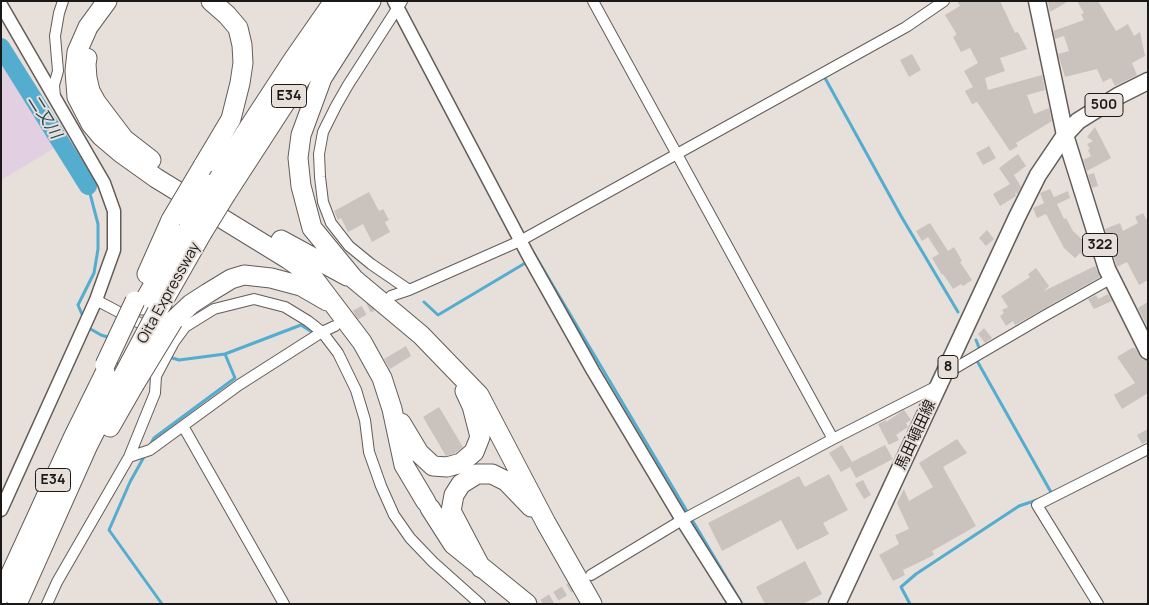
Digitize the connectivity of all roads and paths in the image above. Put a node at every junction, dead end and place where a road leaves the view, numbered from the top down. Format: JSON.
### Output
{"nodes":[{"id":1,"x":63,"y":1,"type":"edge"},
{"id":2,"x":107,"y":1,"type":"edge"},
{"id":3,"x":119,"y":1,"type":"edge"},
{"id":4,"x":211,"y":1,"type":"edge"},
{"id":5,"x":334,"y":1,"type":"edge"},
{"id":6,"x":355,"y":1,"type":"edge"},
{"id":7,"x":371,"y":1,"type":"edge"},
{"id":8,"x":593,"y":1,"type":"edge"},
{"id":9,"x":1037,"y":1,"type":"edge"},
{"id":10,"x":942,"y":2,"type":"edge"},
{"id":11,"x":398,"y":4,"type":"edge"},
{"id":12,"x":1,"y":5,"type":"edge"},
{"id":13,"x":1148,"y":81,"type":"edge"},
{"id":14,"x":55,"y":99,"type":"junction"},
{"id":15,"x":1066,"y":135,"type":"junction"},
{"id":16,"x":676,"y":155,"type":"junction"},
{"id":17,"x":219,"y":189,"type":"junction"},
{"id":18,"x":187,"y":225,"type":"junction"},
{"id":19,"x":520,"y":241,"type":"junction"},
{"id":20,"x":1112,"y":278,"type":"junction"},
{"id":21,"x":354,"y":279,"type":"junction"},
{"id":22,"x":409,"y":290,"type":"junction"},
{"id":23,"x":391,"y":296,"type":"tunnel mouth"},
{"id":24,"x":96,"y":300,"type":"junction"},
{"id":25,"x":336,"y":307,"type":"junction"},
{"id":26,"x":152,"y":310,"type":"junction"},
{"id":27,"x":335,"y":326,"type":"tunnel mouth"},
{"id":28,"x":322,"y":332,"type":"junction"},
{"id":29,"x":174,"y":342,"type":"junction"},
{"id":30,"x":1148,"y":351,"type":"edge"},
{"id":31,"x":456,"y":372,"type":"junction"},
{"id":32,"x":114,"y":375,"type":"junction"},
{"id":33,"x":942,"y":380,"type":"junction"},
{"id":34,"x":392,"y":409,"type":"junction"},
{"id":35,"x":183,"y":426,"type":"junction"},
{"id":36,"x":832,"y":439,"type":"junction"},
{"id":37,"x":1148,"y":449,"type":"edge"},
{"id":38,"x":129,"y":457,"type":"junction"},
{"id":39,"x":1,"y":510,"type":"edge"},
{"id":40,"x":682,"y":520,"type":"junction"},
{"id":41,"x":546,"y":523,"type":"junction"},
{"id":42,"x":481,"y":568,"type":"junction"},
{"id":43,"x":591,"y":575,"type":"tunnel mouth"},
{"id":44,"x":1,"y":595,"type":"edge"},
{"id":45,"x":16,"y":604,"type":"edge"},
{"id":46,"x":22,"y":604,"type":"edge"},
{"id":47,"x":47,"y":604,"type":"edge"},
{"id":48,"x":284,"y":604,"type":"edge"},
{"id":49,"x":480,"y":604,"type":"edge"},
{"id":50,"x":527,"y":604,"type":"edge"},
{"id":51,"x":592,"y":604,"type":"edge"},
{"id":52,"x":734,"y":604,"type":"edge"},
{"id":53,"x":837,"y":604,"type":"edge"},
{"id":54,"x":1098,"y":604,"type":"edge"}],
"edges":[{"from":1,"to":14,"type":"street"},
{"from":2,"to":25,"type":"highway"},
{"from":3,"to":21,"type":"highway"},
{"from":4,"to":18,"type":"highway","bridge":true},
{"from":5,"to":17,"type":"highway","name":"Oita Expressway","number":"E34"},
{"from":6,"to":17,"type":"highway","name":"Oita Expressway","number":"E34"},
{"from":7,"to":21,"type":"highway"},
{"from":8,"to":16,"type":"street"},
{"from":9,"to":15,"type":"main road","number":"322"},
{"from":10,"to":16,"type":"street"},
{"from":11,"to":19,"type":"street"},
{"from":11,"to":22,"type":"street"},
{"from":12,"to":14,"type":"street"},
{"from":13,"to":15,"type":"main road","number":"500"},
{"from":14,"to":24,"type":"street"},
{"from":15,"to":20,"type":"main road","number":"322"},
{"from":15,"to":33,"type":"main road","name":"馬田頓田線","number":"8"},
{"from":16,"to":19,"type":"street"},
{"from":16,"to":36,"type":"street"},
{"from":17,"to":18,"type":"highway","name":"Oita Expressway","number":"E34","bridge":true},
{"from":18,"to":26,"type":"highway","name":"Oita Expressway","number":"E34"},
{"from":19,"to":22,"type":"street"},
{"from":19,"to":40,"type":"street"},
{"from":20,"to":30,"type":"main road","number":"322"},
{"from":20,"to":33,"type":"street"},
{"from":21,"to":31,"type":"highway"},
{"from":22,"to":23,"type":"street"},
{"from":24,"to":29,"type":"street"},
{"from":24,"to":39,"type":"street"},
{"from":25,"to":26,"type":"highway"},
{"from":25,"to":34,"type":"highway"},
{"from":26,"to":32,"type":"highway","name":"Oita Expressway","number":"E34"},
{"from":26,"to":32,"type":"highway","bridge":true},
{"from":27,"to":28,"type":"street"},
{"from":28,"to":29,"type":"street"},
{"from":28,"to":35,"type":"street"},
{"from":28,"to":49,"type":"street"},
{"from":29,"to":38,"type":"street"},
{"from":31,"to":34,"type":"highway"},
{"from":31,"to":41,"type":"highway"},
{"from":32,"to":44,"type":"highway","name":"Oita Expressway","number":"E34"},
{"from":32,"to":45,"type":"highway","name":"Oita Expressway","number":"E34"},
{"from":32,"to":46,"type":"highway"},
{"from":33,"to":36,"type":"street"},
{"from":33,"to":53,"type":"main road","name":"馬田頓田線","number":"8"},
{"from":34,"to":42,"type":"highway"},
{"from":35,"to":38,"type":"street"},
{"from":35,"to":48,"type":"street"},
{"from":36,"to":40,"type":"street"},
{"from":37,"to":54,"type":"street"},
{"from":38,"to":47,"type":"street"},
{"from":40,"to":43,"type":"street"},
{"from":40,"to":52,"type":"street"},
{"from":41,"to":42,"type":"highway"},
{"from":41,"to":51,"type":"highway"},
{"from":42,"to":50,"type":"highway"}]}
